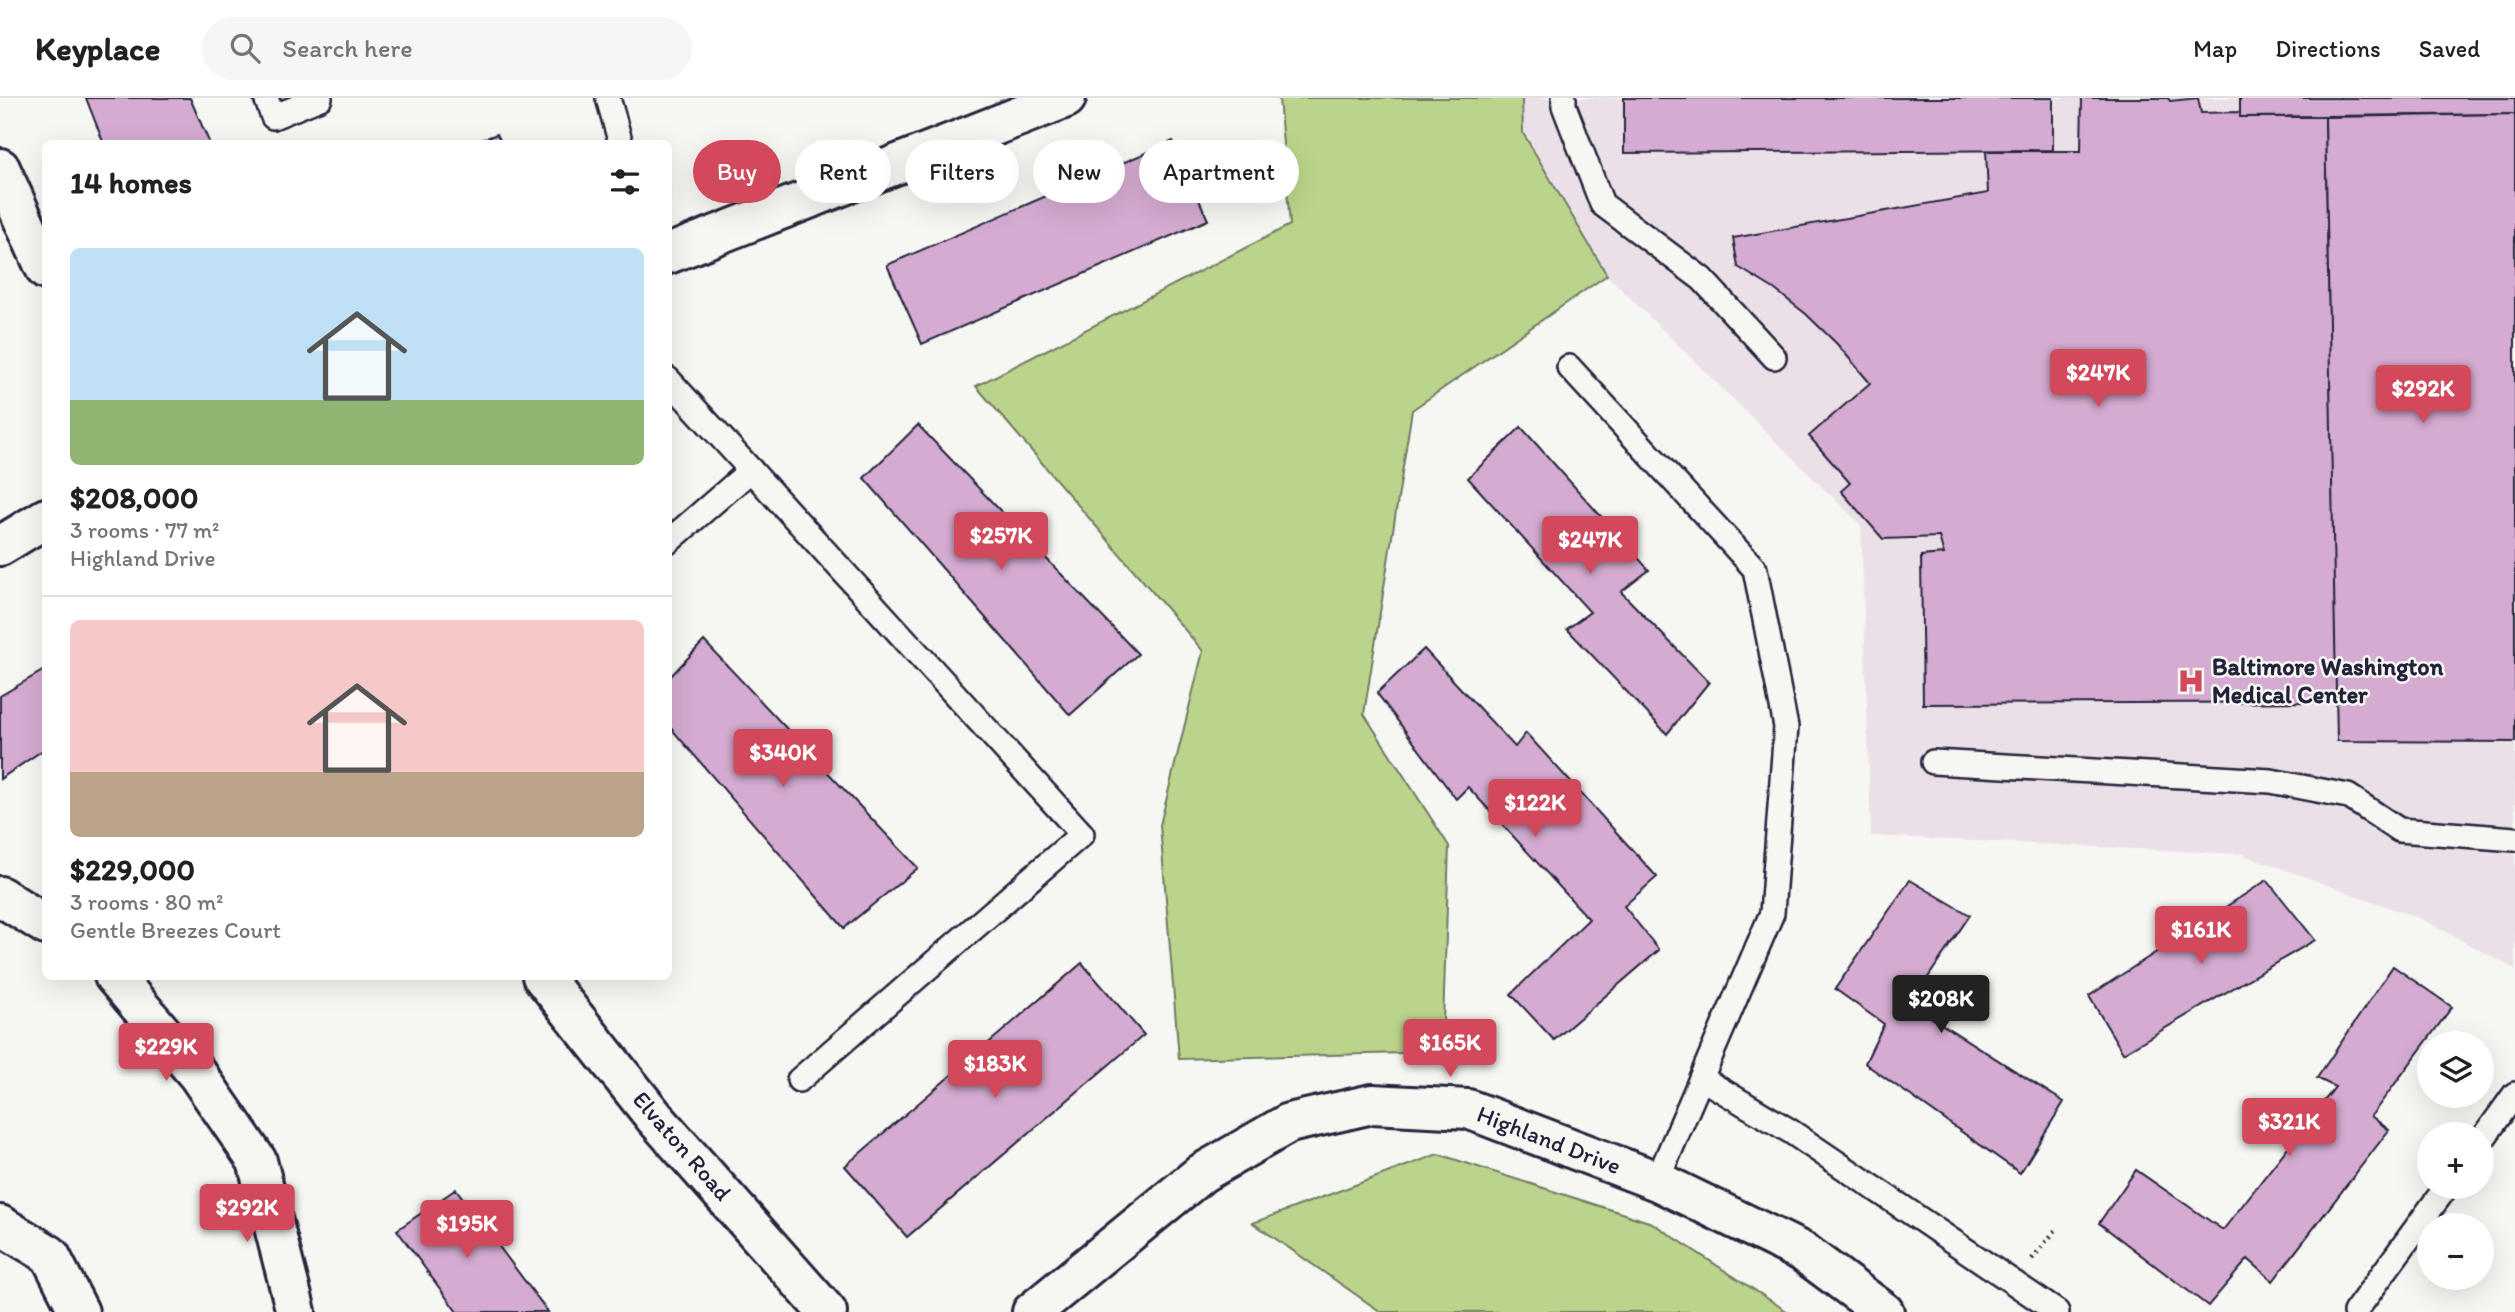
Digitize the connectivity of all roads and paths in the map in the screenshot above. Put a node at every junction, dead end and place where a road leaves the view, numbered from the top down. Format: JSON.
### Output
{"nodes":[{"id":1,"x":266,"y":98,"type":"edge"},
{"id":2,"x":320,"y":98,"type":"edge"},
{"id":3,"x":608,"y":98,"type":"edge"},
{"id":4,"x":1066,"y":98,"type":"edge"},
{"id":5,"x":1564,"y":98,"type":"edge"},
{"id":6,"x":620,"y":140,"type":"edge"},
{"id":7,"x":0,"y":168,"type":"edge"},
{"id":8,"x":672,"y":252,"type":"edge"},
{"id":9,"x":42,"y":261,"type":"edge"},
{"id":10,"x":1774,"y":357,"type":"dead end"},
{"id":11,"x":1569,"y":367,"type":"dead end"},
{"id":12,"x":672,"y":383,"type":"edge"},
{"id":13,"x":751,"y":470,"type":"junction"},
{"id":14,"x":42,"y":520,"type":"edge"},
{"id":15,"x":672,"y":539,"type":"edge"},
{"id":16,"x":0,"y":546,"type":"edge"},
{"id":17,"x":1933,"y":762,"type":"dead end"},
{"id":18,"x":2515,"y":839,"type":"edge"},
{"id":19,"x":0,"y":896,"type":"edge"},
{"id":20,"x":42,"y":922,"type":"edge"},
{"id":21,"x":117,"y":980,"type":"edge"},
{"id":22,"x":545,"y":980,"type":"edge"},
{"id":23,"x":1701,"y":1078,"type":"junction"},
{"id":24,"x":799,"y":1080,"type":"dead end"},
{"id":25,"x":2515,"y":1094,"type":"edge"},
{"id":26,"x":2494,"y":1123,"type":"edge"},
{"id":27,"x":1657,"y":1181,"type":"junction"},
{"id":28,"x":2438,"y":1199,"type":"edge"},
{"id":29,"x":0,"y":1225,"type":"edge"},
{"id":30,"x":2058,"y":1227,"type":"dead end"},
{"id":31,"x":2013,"y":1282,"type":"junction"},
{"id":32,"x":79,"y":1312,"type":"edge"},
{"id":33,"x":296,"y":1312,"type":"edge"},
{"id":34,"x":827,"y":1312,"type":"edge"},
{"id":35,"x":1032,"y":1312,"type":"edge"},
{"id":36,"x":1884,"y":1312,"type":"edge"},
{"id":37,"x":2057,"y":1312,"type":"edge"},
{"id":38,"x":2355,"y":1312,"type":"edge"}],
"edges":[{"from":1,"to":2,"type":"lane"},
{"from":3,"to":6,"type":"lane"},
{"from":4,"to":8,"type":"street"},
{"from":5,"to":10,"type":"lane"},
{"from":7,"to":9,"type":"street"},
{"from":11,"to":23,"type":"lane"},
{"from":12,"to":13,"type":"lane"},
{"from":13,"to":15,"type":"lane"},
{"from":13,"to":24,"type":"lane"},
{"from":14,"to":16,"type":"street"},
{"from":17,"to":18,"type":"lane"},
{"from":19,"to":20,"type":"street"},
{"from":21,"to":33,"type":"street"},
{"from":22,"to":34,"type":"street","name":"Elvaton Road"},
{"from":23,"to":27,"type":"lane"},
{"from":23,"to":31,"type":"lane"},
{"from":25,"to":26,"type":"lane"},
{"from":27,"to":35,"type":"street","name":"Highland Drive"},
{"from":27,"to":36,"type":"street","name":"Highland Drive"},
{"from":28,"to":38,"type":"lane"},
{"from":29,"to":32,"type":"street"},
{"from":30,"to":31,"type":"path"},
{"from":31,"to":37,"type":"lane"}]}
